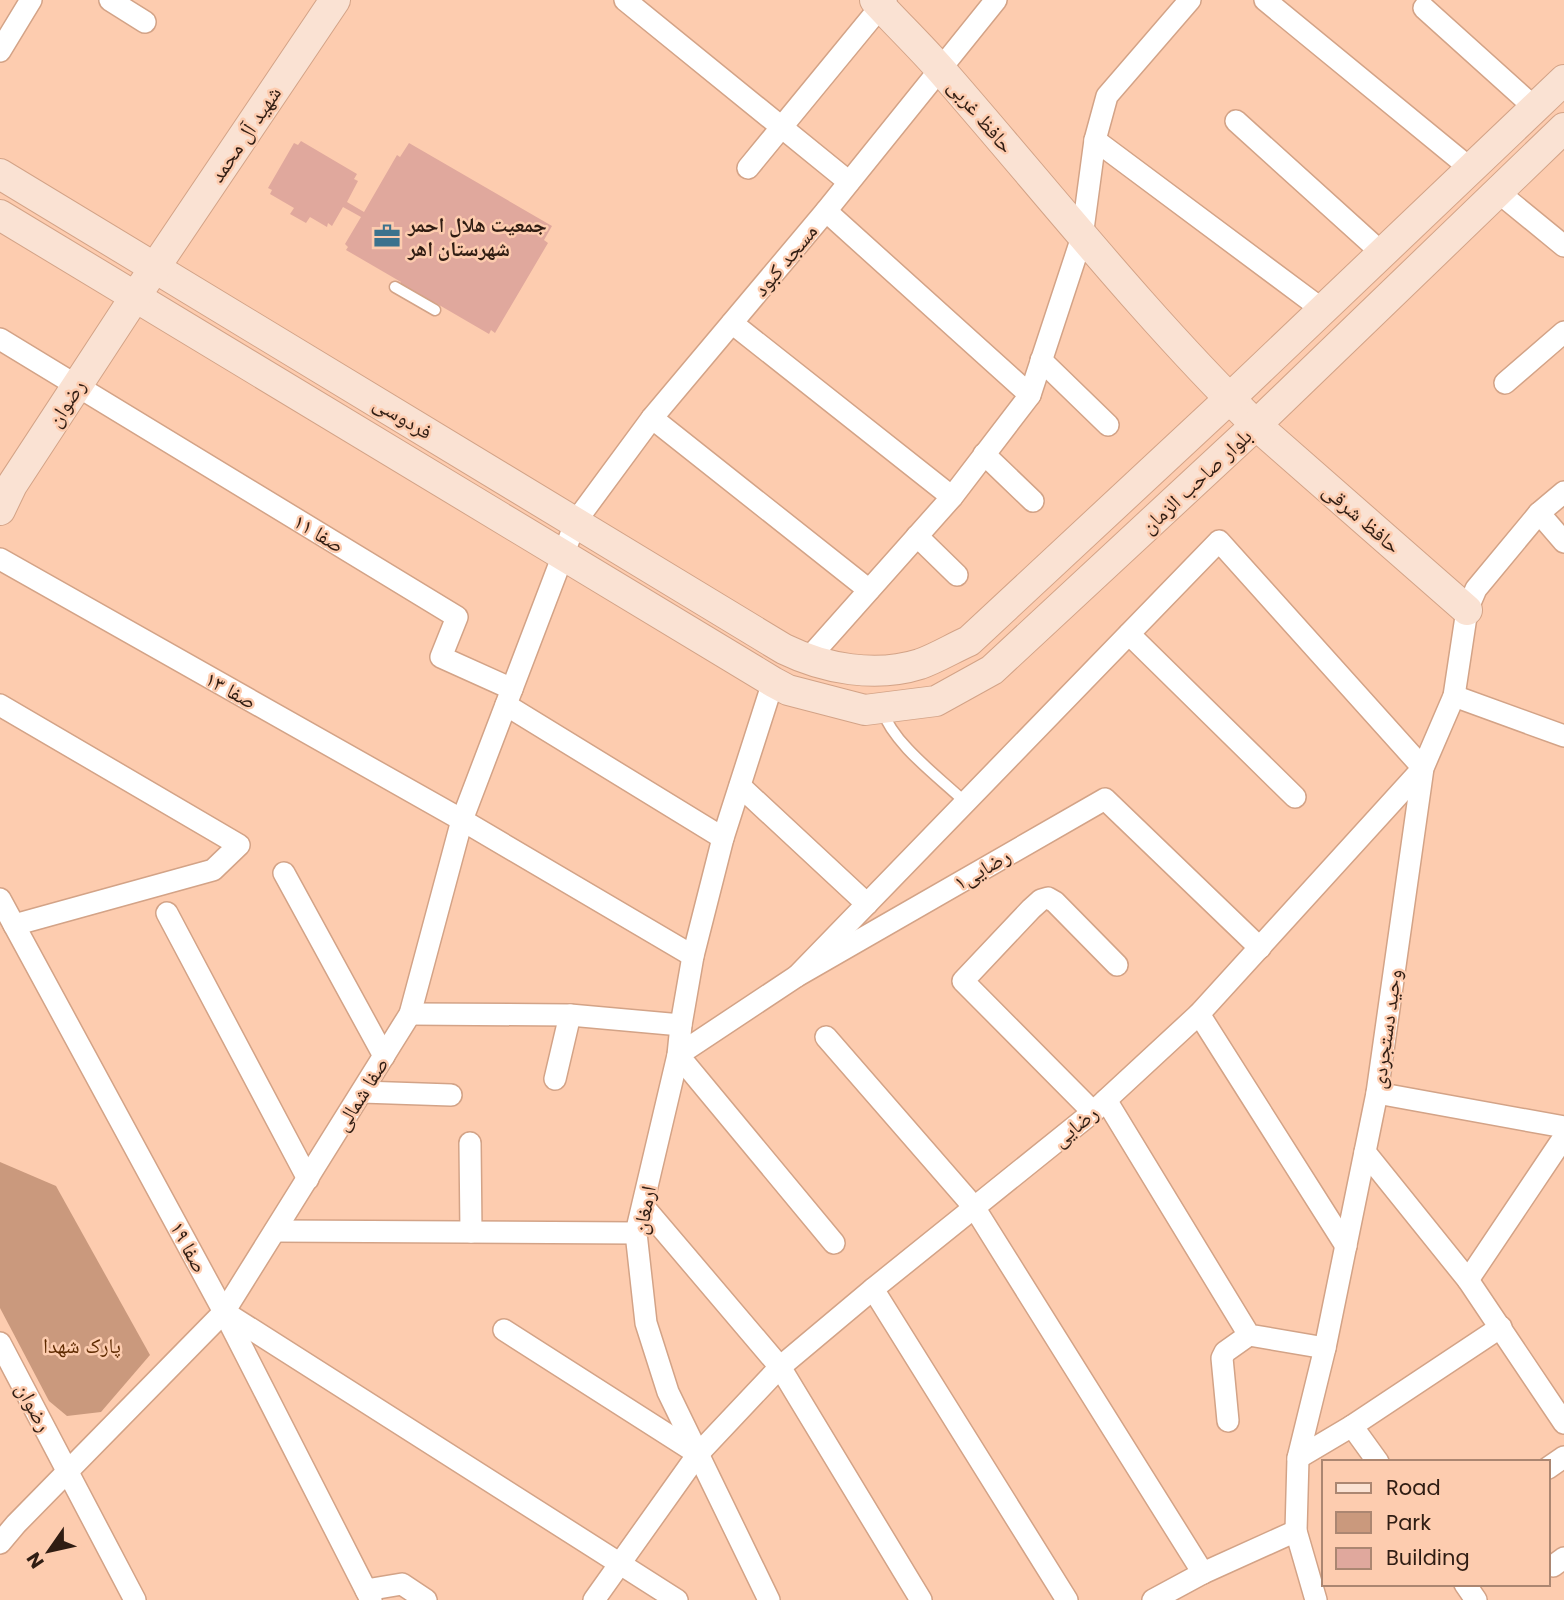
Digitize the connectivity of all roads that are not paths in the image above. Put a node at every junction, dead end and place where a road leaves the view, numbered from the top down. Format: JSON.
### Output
{"nodes":[{"id":1,"x":31,"y":0,"type":"edge"},
{"id":2,"x":110,"y":0,"type":"edge"},
{"id":3,"x":334,"y":0,"type":"edge"},
{"id":4,"x":625,"y":0,"type":"edge"},
{"id":5,"x":996,"y":0,"type":"edge"},
{"id":6,"x":1190,"y":0,"type":"edge"},
{"id":7,"x":1265,"y":0,"type":"edge"},
{"id":8,"x":881,"y":2,"type":"edge"},
{"id":9,"x":1424,"y":8,"type":"dead end"},
{"id":10,"x":145,"y":22,"type":"dead end"},
{"id":11,"x":0,"y":51,"type":"edge"},
{"id":12,"x":940,"y":68,"type":"junction"},
{"id":13,"x":1564,"y":80,"type":"edge"},
{"id":14,"x":1535,"y":108,"type":"junction"},
{"id":15,"x":1236,"y":121,"type":"dead end"},
{"id":16,"x":782,"y":127,"type":"junction"},
{"id":17,"x":1564,"y":128,"type":"edge"},
{"id":18,"x":1095,"y":140,"type":"junction"},
{"id":19,"x":748,"y":168,"type":"dead end"},
{"id":20,"x":1471,"y":169,"type":"junction"},
{"id":21,"x":0,"y":174,"type":"edge"},
{"id":22,"x":849,"y":182,"type":"junction"},
{"id":23,"x":1498,"y":192,"type":"junction"},
{"id":24,"x":826,"y":211,"type":"junction"},
{"id":25,"x":0,"y":215,"type":"edge"},
{"id":26,"x":1082,"y":237,"type":"junction"},
{"id":27,"x":1561,"y":240,"type":"edge"},
{"id":28,"x":1382,"y":253,"type":"junction"},
{"id":29,"x":155,"y":268,"type":"junction"},
{"id":30,"x":395,"y":287,"type":"dead end"},
{"id":31,"x":135,"y":297,"type":"junction"},
{"id":32,"x":435,"y":310,"type":"dead end"},
{"id":33,"x":1322,"y":310,"type":"junction"},
{"id":34,"x":732,"y":323,"type":"junction"},
{"id":35,"x":1564,"y":332,"type":"edge"},
{"id":36,"x":0,"y":339,"type":"edge"},
{"id":37,"x":1041,"y":360,"type":"junction"},
{"id":38,"x":1505,"y":383,"type":"dead end"},
{"id":39,"x":77,"y":386,"type":"junction"},
{"id":40,"x":1030,"y":395,"type":"junction"},
{"id":41,"x":1229,"y":399,"type":"junction"},
{"id":42,"x":652,"y":418,"type":"junction"},
{"id":43,"x":1108,"y":425,"type":"dead end"},
{"id":44,"x":1256,"y":425,"type":"junction"},
{"id":45,"x":984,"y":454,"type":"junction"},
{"id":46,"x":4,"y":491,"type":"edge"},
{"id":47,"x":1564,"y":492,"type":"edge"},
{"id":48,"x":952,"y":496,"type":"junction"},
{"id":49,"x":1033,"y":501,"type":"dead end"},
{"id":50,"x":1539,"y":513,"type":"junction"},
{"id":51,"x":576,"y":521,"type":"junction"},
{"id":52,"x":917,"y":536,"type":"junction"},
{"id":53,"x":1564,"y":541,"type":"edge"},
{"id":54,"x":564,"y":554,"type":"junction"},
{"id":55,"x":0,"y":559,"type":"edge"},
{"id":56,"x":957,"y":575,"type":"dead end"},
{"id":57,"x":869,"y":590,"type":"junction"},
{"id":58,"x":1468,"y":610,"type":"junction"},
{"id":59,"x":1129,"y":634,"type":"junction"},
{"id":60,"x":807,"y":660,"type":"junction"},
{"id":61,"x":773,"y":682,"type":"junction"},
{"id":62,"x":1454,"y":696,"type":"junction"},
{"id":63,"x":509,"y":697,"type":"junction"},
{"id":64,"x":0,"y":705,"type":"edge"},
{"id":65,"x":881,"y":708,"type":"junction"},
{"id":66,"x":1564,"y":736,"type":"edge"},
{"id":67,"x":1423,"y":768,"type":"junction"},
{"id":68,"x":740,"y":786,"type":"junction"},
{"id":69,"x":1295,"y":797,"type":"dead end"},
{"id":70,"x":965,"y":802,"type":"junction"},
{"id":71,"x":462,"y":820,"type":"junction"},
{"id":72,"x":723,"y":838,"type":"junction"},
{"id":73,"x":284,"y":873,"type":"dead end"},
{"id":74,"x":0,"y":899,"type":"edge"},
{"id":75,"x":867,"y":904,"type":"junction"},
{"id":76,"x":167,"y":913,"type":"dead end"},
{"id":77,"x":14,"y":925,"type":"junction"},
{"id":78,"x":1261,"y":948,"type":"junction"},
{"id":79,"x":693,"y":956,"type":"junction"},
{"id":80,"x":1117,"y":965,"type":"dead end"},
{"id":81,"x":797,"y":976,"type":"junction"},
{"id":82,"x":410,"y":1014,"type":"junction"},
{"id":83,"x":1199,"y":1014,"type":"junction"},
{"id":84,"x":570,"y":1015,"type":"junction"},
{"id":85,"x":681,"y":1025,"type":"junction"},
{"id":86,"x":827,"y":1037,"type":"dead end"},
{"id":87,"x":678,"y":1055,"type":"junction"},
{"id":88,"x":384,"y":1056,"type":"junction"},
{"id":89,"x":555,"y":1079,"type":"dead end"},
{"id":90,"x":362,"y":1092,"type":"junction"},
{"id":91,"x":1377,"y":1093,"type":"junction"},
{"id":92,"x":451,"y":1095,"type":"dead end"},
{"id":93,"x":1100,"y":1106,"type":"junction"},
{"id":94,"x":1564,"y":1126,"type":"edge"},
{"id":95,"x":1564,"y":1138,"type":"edge"},
{"id":96,"x":470,"y":1143,"type":"dead end"},
{"id":97,"x":1365,"y":1152,"type":"junction"},
{"id":98,"x":308,"y":1179,"type":"junction"},
{"id":99,"x":644,"y":1207,"type":"junction"},
{"id":100,"x":974,"y":1207,"type":"junction"},
{"id":101,"x":275,"y":1231,"type":"junction"},
{"id":102,"x":471,"y":1232,"type":"junction"},
{"id":103,"x":636,"y":1233,"type":"junction"},
{"id":104,"x":834,"y":1243,"type":"dead end"},
{"id":105,"x":1346,"y":1246,"type":"junction"},
{"id":106,"x":1468,"y":1280,"type":"junction"},
{"id":107,"x":873,"y":1289,"type":"junction"},
{"id":108,"x":224,"y":1312,"type":"junction"},
{"id":109,"x":1500,"y":1327,"type":"junction"},
{"id":110,"x":504,"y":1330,"type":"dead end"},
{"id":111,"x":1249,"y":1335,"type":"junction"},
{"id":112,"x":0,"y":1343,"type":"edge"},
{"id":113,"x":1325,"y":1348,"type":"junction"},
{"id":114,"x":780,"y":1367,"type":"junction"},
{"id":115,"x":1228,"y":1421,"type":"dead end"},
{"id":116,"x":1564,"y":1423,"type":"edge"},
{"id":117,"x":1352,"y":1426,"type":"junction"},
{"id":118,"x":698,"y":1454,"type":"junction"},
{"id":119,"x":1298,"y":1458,"type":"junction"},
{"id":120,"x":1377,"y":1460,"type":"edge"},
{"id":121,"x":69,"y":1471,"type":"junction"},
{"id":122,"x":8,"y":1517,"type":"edge"},
{"id":123,"x":1296,"y":1531,"type":"junction"},
{"id":124,"x":0,"y":1543,"type":"edge"},
{"id":125,"x":619,"y":1563,"type":"junction"},
{"id":126,"x":1203,"y":1573,"type":"junction"},
{"id":127,"x":368,"y":1595,"type":"edge"},
{"id":128,"x":1316,"y":1597,"type":"edge"},
{"id":129,"x":135,"y":1600,"type":"edge"},
{"id":130,"x":426,"y":1600,"type":"edge"},
{"id":131,"x":594,"y":1600,"type":"edge"},
{"id":132,"x":677,"y":1600,"type":"edge"},
{"id":133,"x":769,"y":1600,"type":"edge"},
{"id":134,"x":921,"y":1600,"type":"edge"},
{"id":135,"x":1067,"y":1600,"type":"edge"},
{"id":136,"x":1153,"y":1600,"type":"edge"}],
"edges":[{"from":1,"to":11,"type":"street"},
{"from":2,"to":10,"type":"street"},
{"from":3,"to":29,"type":"main road","name":"شهید آل محمد"},
{"from":4,"to":16,"type":"street"},
{"from":5,"to":12,"type":"street","name":"مسجد کبود"},
{"from":6,"to":18,"type":"street"},
{"from":7,"to":20,"type":"street"},
{"from":8,"to":12,"type":"main road","name":"حافظ غربی"},
{"from":8,"to":16,"type":"street"},
{"from":9,"to":14,"type":"street"},
{"from":12,"to":22,"type":"street","name":"مسجد کبود"},
{"from":12,"to":26,"type":"main road","name":"حافظ غربی"},
{"from":13,"to":14,"type":"main road","name":"بلوار صاحب الزمان"},
{"from":14,"to":20,"type":"main road","name":"بلوار صاحب الزمان"},
{"from":15,"to":28,"type":"street"},
{"from":16,"to":19,"type":"street"},
{"from":16,"to":22,"type":"street"},
{"from":17,"to":23,"type":"main road","name":"بلوار صاحب الزمان"},
{"from":18,"to":26,"type":"street"},
{"from":18,"to":33,"type":"street"},
{"from":20,"to":28,"type":"main road","name":"بلوار صاحب الزمان"},
{"from":21,"to":29,"type":"main road","name":"فردوسی"},
{"from":22,"to":24,"type":"street","name":"مسجد کبود"},
{"from":23,"to":27,"type":"street"},
{"from":23,"to":44,"type":"main road","name":"بلوار صاحب الزمان"},
{"from":24,"to":34,"type":"street","name":"مسجد کبود"},
{"from":24,"to":40,"type":"street"},
{"from":25,"to":31,"type":"main road","name":"فردوسی"},
{"from":26,"to":37,"type":"street"},
{"from":26,"to":41,"type":"main road"},
{"from":28,"to":33,"type":"main road","name":"بلوار صاحب الزمان"},
{"from":29,"to":31,"type":"main road","name":"شهید آل محمد"},
{"from":29,"to":51,"type":"main road","name":"فردوسی"},
{"from":30,"to":32,"type":"lane"},
{"from":31,"to":39,"type":"main road","name":"رضوان"},
{"from":31,"to":54,"type":"main road","name":"فردوسی"},
{"from":33,"to":41,"type":"main road","name":"بلوار صاحب الزمان"},
{"from":34,"to":42,"type":"street","name":"مسجد کبود"},
{"from":34,"to":48,"type":"street"},
{"from":35,"to":38,"type":"street"},
{"from":36,"to":39,"type":"street"},
{"from":37,"to":40,"type":"street"},
{"from":37,"to":43,"type":"street"},
{"from":39,"to":46,"type":"main road","name":"رضوان"},
{"from":39,"to":63,"type":"street","name":"صفا ۱۱"},
{"from":40,"to":45,"type":"street"},
{"from":41,"to":44,"type":"main road","name":"حافظ شرقی"},
{"from":41,"to":60,"type":"main road","name":"بلوار صاحب الزمان"},
{"from":42,"to":51,"type":"street","name":"مسجد کبود"},
{"from":42,"to":57,"type":"street"},
{"from":44,"to":58,"type":"main road","name":"حافظ شرقی"},
{"from":44,"to":65,"type":"main road","name":"بلوار صاحب الزمان"},
{"from":45,"to":48,"type":"street"},
{"from":45,"to":49,"type":"street"},
{"from":47,"to":50,"type":"street","name":"وحید دستجردی"},
{"from":48,"to":52,"type":"street"},
{"from":50,"to":53,"type":"street"},
{"from":50,"to":58,"type":"street","name":"وحید دستجردی"},
{"from":51,"to":54,"type":"street","name":"مسجد کبود"},
{"from":51,"to":60,"type":"main road","name":"فردوسی"},
{"from":52,"to":56,"type":"street"},
{"from":52,"to":57,"type":"street"},
{"from":54,"to":61,"type":"main road","name":"فردوسی"},
{"from":54,"to":63,"type":"street","name":"صفا شمالی"},
{"from":55,"to":71,"type":"street","name":"صفا ۱۳"},
{"from":57,"to":60,"type":"street"},
{"from":58,"to":62,"type":"street","name":"وحید دستجردی"},
{"from":59,"to":67,"type":"street"},
{"from":59,"to":69,"type":"street"},
{"from":59,"to":70,"type":"street"},
{"from":61,"to":65,"type":"main road","name":"بلوار صاحب الزمان"},
{"from":61,"to":68,"type":"street","name":"ارمغان"},
{"from":62,"to":66,"type":"street"},
{"from":62,"to":67,"type":"street","name":"وحید دستجردی"},
{"from":63,"to":71,"type":"street","name":"صفا شمالی"},
{"from":63,"to":72,"type":"street"},
{"from":64,"to":77,"type":"street"},
{"from":65,"to":70,"type":"lane"},
{"from":67,"to":78,"type":"street","name":"رضایی"},
{"from":67,"to":91,"type":"street","name":"وحید دستجردی"},
{"from":68,"to":72,"type":"street","name":"ارمغان"},
{"from":68,"to":75,"type":"street"},
{"from":70,"to":75,"type":"street"},
{"from":71,"to":79,"type":"street","name":"صفا ۱۳"},
{"from":71,"to":82,"type":"street","name":"صفا شمالی"},
{"from":72,"to":79,"type":"street","name":"ارمغان"},
{"from":73,"to":88,"type":"street"},
{"from":74,"to":77,"type":"street","name":"صفا ۱۹"},
{"from":75,"to":81,"type":"street"},
{"from":76,"to":98,"type":"street"},
{"from":77,"to":108,"type":"street","name":"صفا ۱۹"},
{"from":78,"to":81,"type":"street","name":"رضایی۱"},
{"from":78,"to":83,"type":"street","name":"رضایی"},
{"from":79,"to":85,"type":"street","name":"ارمغان"},
{"from":80,"to":93,"type":"street"},
{"from":81,"to":87,"type":"street","name":"رضایی۱"},
{"from":82,"to":84,"type":"street"},
{"from":82,"to":88,"type":"street","name":"صفا شمالی"},
{"from":83,"to":93,"type":"street","name":"رضایی"},
{"from":83,"to":105,"type":"street"},
{"from":84,"to":85,"type":"street"},
{"from":84,"to":89,"type":"street"},
{"from":85,"to":87,"type":"street","name":"ارمغان"},
{"from":86,"to":100,"type":"street"},
{"from":87,"to":99,"type":"street","name":"ارمغان"},
{"from":87,"to":104,"type":"street"},
{"from":88,"to":90,"type":"street","name":"صفا شمالی"},
{"from":90,"to":92,"type":"street"},
{"from":90,"to":98,"type":"street","name":"صفا شمالی"},
{"from":91,"to":94,"type":"street"},
{"from":91,"to":97,"type":"street","name":"وحید دستجردی"},
{"from":93,"to":100,"type":"street","name":"رضایی"},
{"from":93,"to":111,"type":"street"},
{"from":95,"to":106,"type":"street"},
{"from":96,"to":102,"type":"street"},
{"from":97,"to":105,"type":"street","name":"وحید دستجردی"},
{"from":97,"to":106,"type":"street"},
{"from":98,"to":101,"type":"street","name":"صفا شمالی"},
{"from":99,"to":103,"type":"street","name":"ارمغان"},
{"from":99,"to":114,"type":"street"},
{"from":100,"to":107,"type":"street","name":"رضایی"},
{"from":100,"to":126,"type":"street"},
{"from":101,"to":102,"type":"street"},
{"from":101,"to":108,"type":"street","name":"صفا شمالی"},
{"from":102,"to":103,"type":"street"},
{"from":103,"to":118,"type":"street","name":"ارمغان"},
{"from":105,"to":113,"type":"street","name":"وحید دستجردی"},
{"from":106,"to":109,"type":"street"},
{"from":107,"to":114,"type":"street","name":"رضایی"},
{"from":107,"to":135,"type":"street"},
{"from":108,"to":121,"type":"street","name":"صفا شمالی"},
{"from":108,"to":125,"type":"street"},
{"from":108,"to":127,"type":"street","name":"صفا ۱۹"},
{"from":109,"to":116,"type":"street"},
{"from":109,"to":117,"type":"street"},
{"from":110,"to":118,"type":"street"},
{"from":111,"to":113,"type":"street"},
{"from":111,"to":115,"type":"street"},
{"from":112,"to":121,"type":"street","name":"رضوان"},
{"from":113,"to":119,"type":"street","name":"وحید دستجردی"},
{"from":114,"to":118,"type":"street","name":"رضایی"},
{"from":114,"to":134,"type":"street"},
{"from":117,"to":119,"type":"street"},
{"from":117,"to":120,"type":"street"},
{"from":118,"to":125,"type":"street"},
{"from":118,"to":133,"type":"street","name":"ارمغان"},
{"from":119,"to":123,"type":"street","name":"وحید دستجردی"},
{"from":121,"to":122,"type":"street","name":"صفا شمالی"},
{"from":121,"to":129,"type":"street","name":"رضوان"},
{"from":122,"to":124,"type":"street","name":"صفا شمالی"},
{"from":123,"to":126,"type":"street"},
{"from":123,"to":128,"type":"street","name":"وحید دستجردی"},
{"from":125,"to":131,"type":"street"},
{"from":125,"to":132,"type":"street"},
{"from":126,"to":136,"type":"street"},
{"from":127,"to":130,"type":"street"}]}
